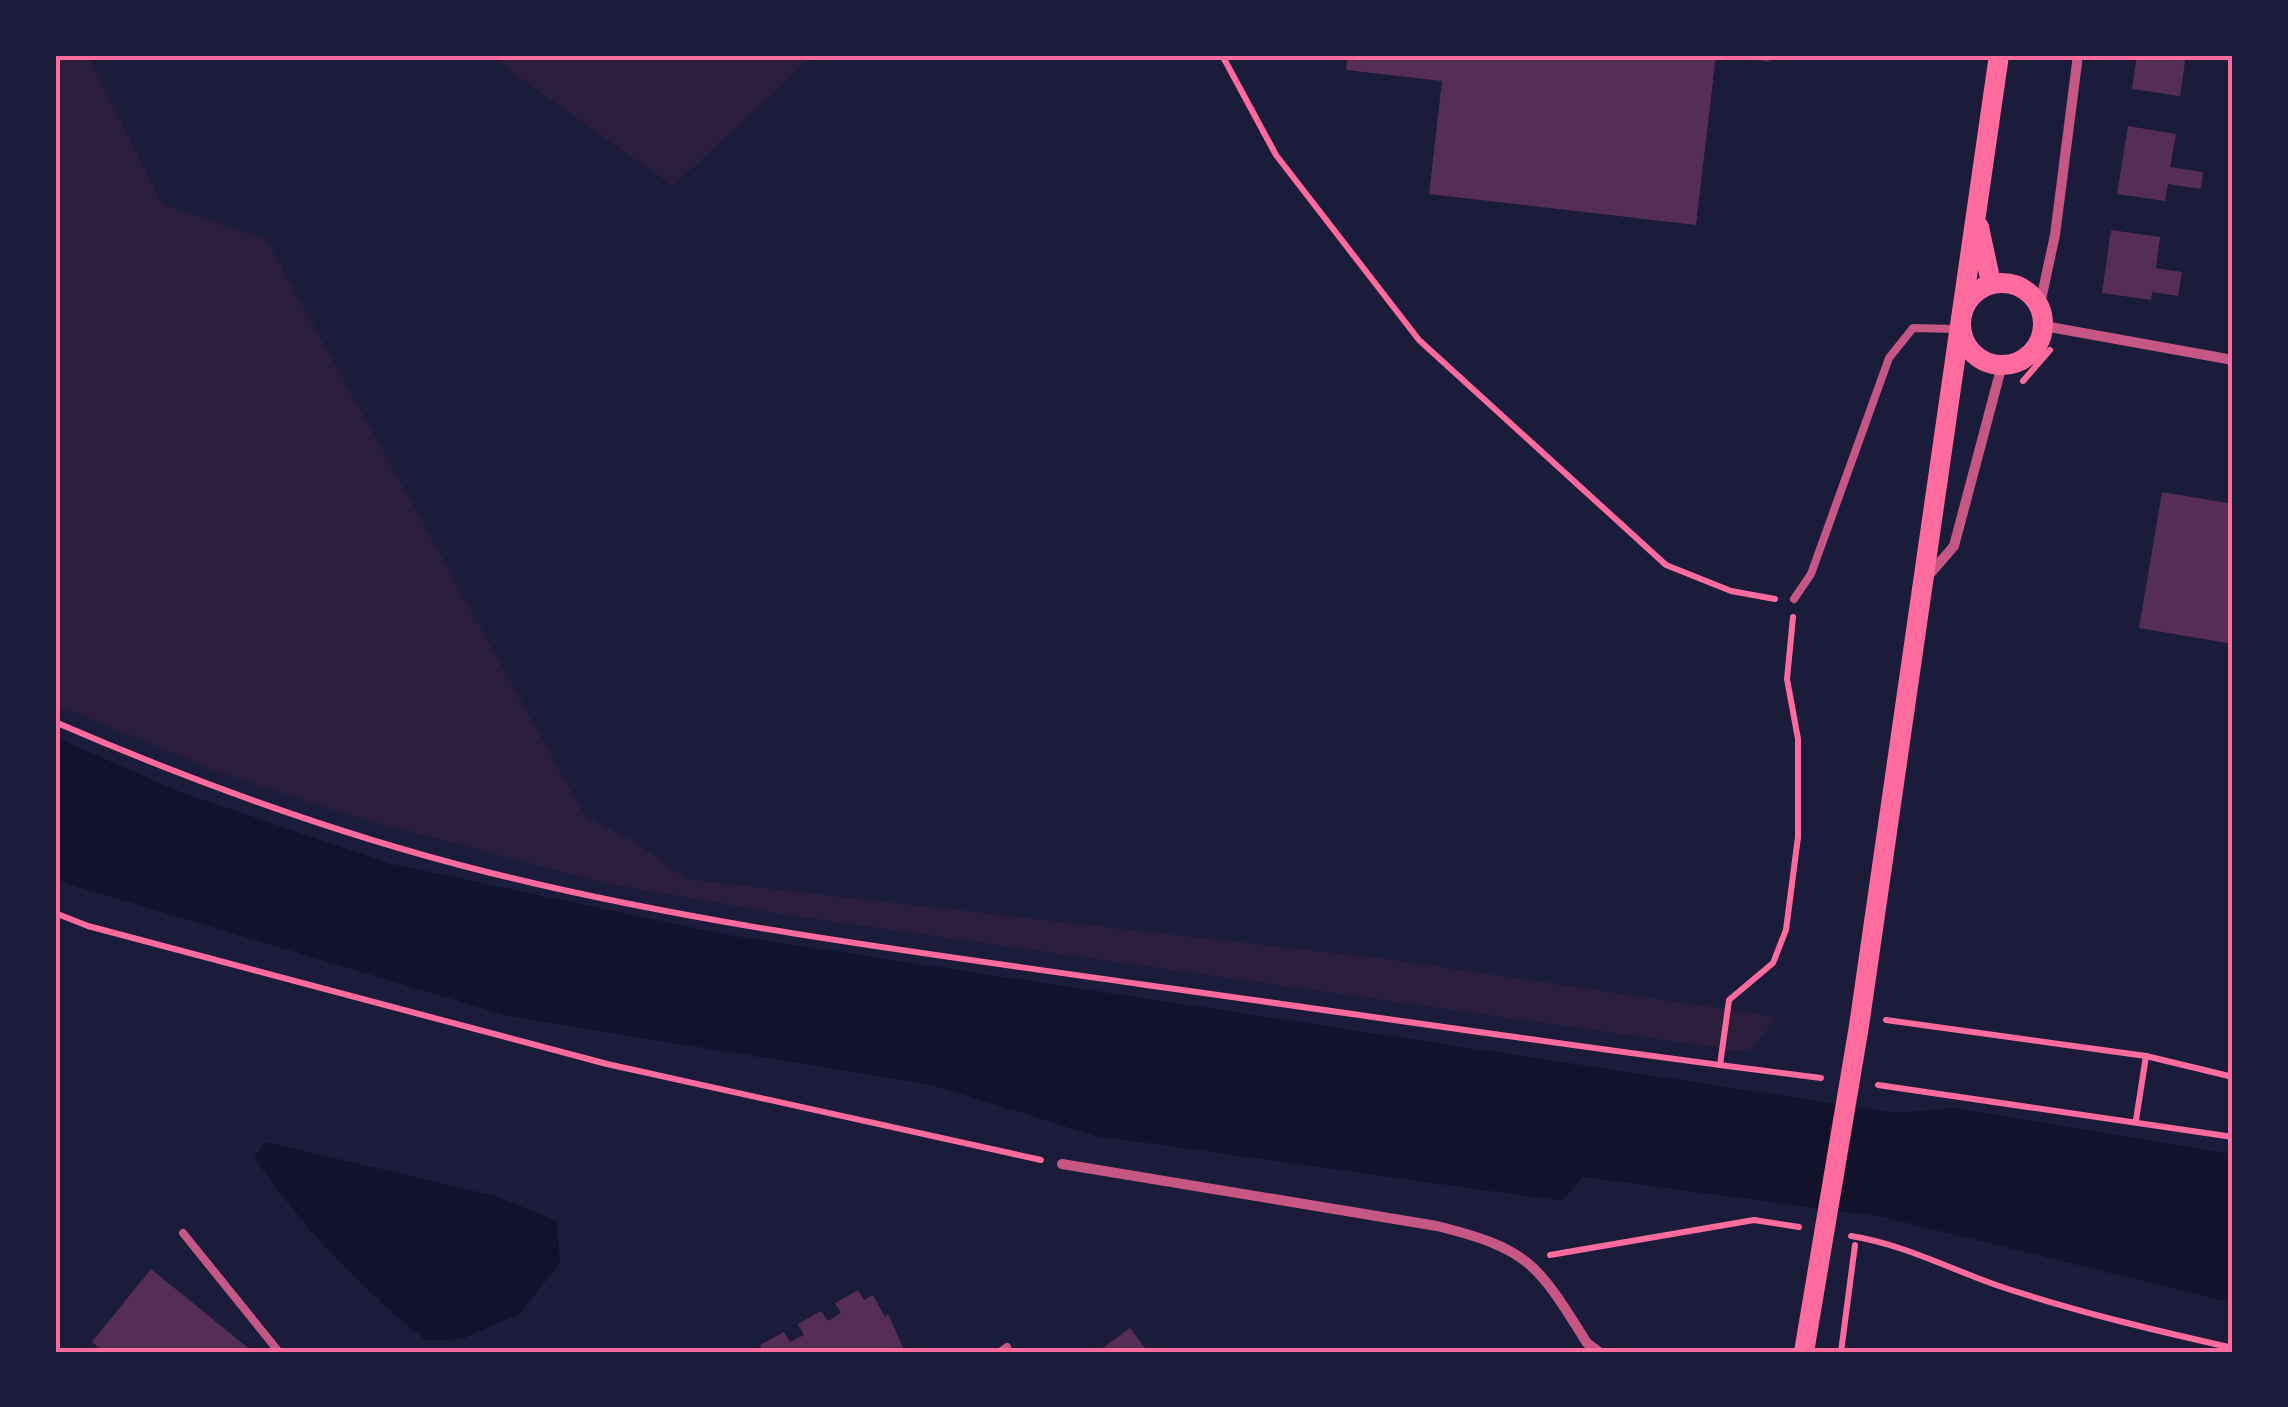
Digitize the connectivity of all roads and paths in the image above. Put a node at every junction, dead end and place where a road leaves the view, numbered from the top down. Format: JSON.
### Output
{"nodes":[{"id":1,"x":1222,"y":55,"type":"edge"},
{"id":2,"x":1998,"y":55,"type":"edge"},
{"id":3,"x":2078,"y":55,"type":"edge"},
{"id":4,"x":1976,"y":212,"type":"junction"},
{"id":5,"x":1991,"y":284,"type":"junction"},
{"id":6,"x":2040,"y":304,"type":"junction"},
{"id":7,"x":1961,"y":326,"type":"junction"},
{"id":8,"x":2044,"y":326,"type":"junction"},
{"id":9,"x":2075,"y":332,"type":"junction"},
{"id":10,"x":2233,"y":360,"type":"edge"},
{"id":11,"x":2002,"y":365,"type":"junction"},
{"id":12,"x":2021,"y":383,"type":"dead end"},
{"id":13,"x":1922,"y":583,"type":"junction"},
{"id":14,"x":1794,"y":599,"type":"junction"},
{"id":15,"x":55,"y":722,"type":"edge"},
{"id":16,"x":55,"y":913,"type":"edge"},
{"id":17,"x":1888,"y":1001,"type":"dead end"},
{"id":18,"x":2146,"y":1056,"type":"junction"},
{"id":19,"x":1720,"y":1065,"type":"junction"},
{"id":20,"x":2233,"y":1077,"type":"edge"},
{"id":21,"x":1832,"y":1079,"type":"dead end"},
{"id":22,"x":1869,"y":1084,"type":"dead end"},
{"id":23,"x":2136,"y":1120,"type":"junction"},
{"id":24,"x":2233,"y":1138,"type":"edge"},
{"id":25,"x":1062,"y":1164,"type":"joint"},
{"id":26,"x":1807,"y":1228,"type":"dead end"},
{"id":27,"x":183,"y":1233,"type":"dead end"},
{"id":28,"x":1842,"y":1234,"type":"dead end"},
{"id":29,"x":1528,"y":1260,"type":"junction"},
{"id":30,"x":1848,"y":1302,"type":"dead end"},
{"id":31,"x":2233,"y":1348,"type":"edge"},
{"id":32,"x":279,"y":1352,"type":"edge"},
{"id":33,"x":1599,"y":1352,"type":"edge"},
{"id":34,"x":1804,"y":1352,"type":"edge"},
{"id":35,"x":1840,"y":1352,"type":"edge"}],
"edges":[{"from":1,"to":14,"type":"path"},
{"from":2,"to":4,"type":"main road"},
{"from":3,"to":6,"type":"street"},
{"from":4,"to":5,"type":"main road"},
{"from":4,"to":7,"type":"main road"},
{"from":5,"to":6,"type":"main road"},
{"from":5,"to":7,"type":"main road"},
{"from":6,"to":8,"type":"main road"},
{"from":7,"to":11,"type":"main road"},
{"from":7,"to":13,"type":"main road"},
{"from":7,"to":14,"type":"lane"},
{"from":8,"to":9,"type":"street"},
{"from":8,"to":11,"type":"main road"},
{"from":9,"to":10,"type":"street"},
{"from":9,"to":12,"type":"path"},
{"from":11,"to":13,"type":"street"},
{"from":13,"to":34,"type":"main road"},
{"from":14,"to":19,"type":"path"},
{"from":15,"to":19,"type":"path"},
{"from":16,"to":25,"type":"path"},
{"from":17,"to":18,"type":"path"},
{"from":18,"to":20,"type":"path"},
{"from":18,"to":23,"type":"path"},
{"from":19,"to":21,"type":"path"},
{"from":22,"to":23,"type":"path"},
{"from":23,"to":24,"type":"path"},
{"from":25,"to":29,"type":"street"},
{"from":26,"to":29,"type":"path"},
{"from":27,"to":32,"type":"lane"},
{"from":28,"to":31,"type":"path"},
{"from":29,"to":33,"type":"street"},
{"from":30,"to":35,"type":"path"}]}
